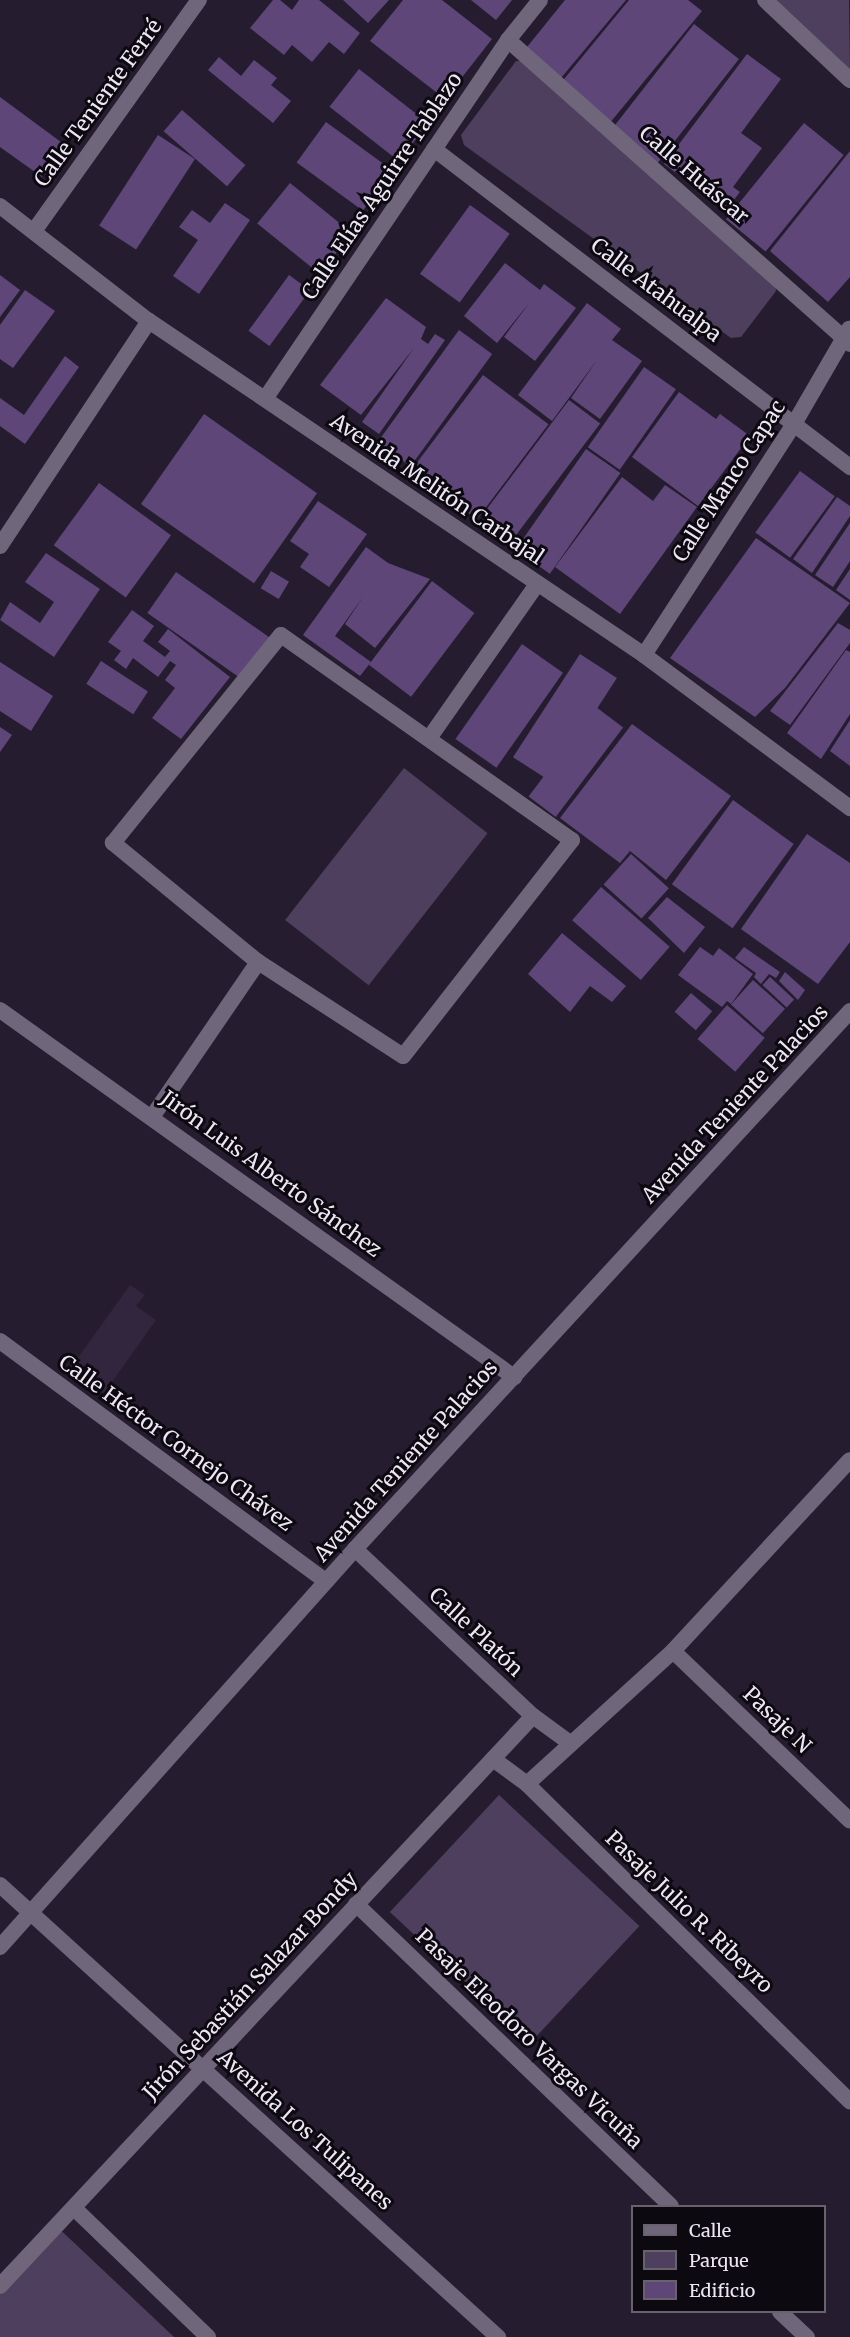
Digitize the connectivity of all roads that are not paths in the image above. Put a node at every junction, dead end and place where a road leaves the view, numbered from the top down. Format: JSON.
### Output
{"nodes":[{"id":1,"x":199,"y":0,"type":"edge"},
{"id":2,"x":540,"y":0,"type":"edge"},
{"id":3,"x":765,"y":0,"type":"edge"},
{"id":4,"x":508,"y":40,"type":"junction"},
{"id":5,"x":850,"y":80,"type":"edge"},
{"id":6,"x":434,"y":149,"type":"junction"},
{"id":7,"x":0,"y":206,"type":"edge"},
{"id":8,"x":34,"y":231,"type":"junction"},
{"id":9,"x":149,"y":321,"type":"junction"},
{"id":10,"x":848,"y":336,"type":"edge"},
{"id":11,"x":265,"y":399,"type":"junction"},
{"id":12,"x":794,"y":424,"type":"junction"},
{"id":13,"x":850,"y":467,"type":"edge"},
{"id":14,"x":0,"y":546,"type":"edge"},
{"id":15,"x":537,"y":584,"type":"junction"},
{"id":16,"x":644,"y":655,"type":"junction"},
{"id":17,"x":430,"y":737,"type":"junction"},
{"id":18,"x":850,"y":808,"type":"edge"},
{"id":19,"x":258,"y":962,"type":"junction"},
{"id":20,"x":0,"y":1010,"type":"edge"},
{"id":21,"x":850,"y":1011,"type":"edge"},
{"id":22,"x":152,"y":1117,"type":"junction"},
{"id":23,"x":0,"y":1341,"type":"edge"},
{"id":24,"x":514,"y":1377,"type":"junction"},
{"id":25,"x":850,"y":1460,"type":"edge"},
{"id":26,"x":355,"y":1549,"type":"junction"},
{"id":27,"x":326,"y":1581,"type":"junction"},
{"id":28,"x":673,"y":1651,"type":"junction"},
{"id":29,"x":533,"y":1716,"type":"junction"},
{"id":30,"x":570,"y":1743,"type":"junction"},
{"id":31,"x":493,"y":1759,"type":"junction"},
{"id":32,"x":527,"y":1784,"type":"junction"},
{"id":33,"x":850,"y":1821,"type":"edge"},
{"id":34,"x":0,"y":1885,"type":"edge"},
{"id":35,"x":356,"y":1904,"type":"junction"},
{"id":36,"x":30,"y":1913,"type":"junction"},
{"id":37,"x":0,"y":1947,"type":"edge"},
{"id":38,"x":205,"y":2068,"type":"junction"},
{"id":39,"x":850,"y":2101,"type":"edge"},
{"id":40,"x":670,"y":2205,"type":"edge"},
{"id":41,"x":74,"y":2208,"type":"junction"},
{"id":42,"x":0,"y":2286,"type":"edge"},
{"id":43,"x":781,"y":2313,"type":"edge"},
{"id":44,"x":208,"y":2337,"type":"edge"},
{"id":45,"x":498,"y":2337,"type":"edge"},
{"id":46,"x":807,"y":2337,"type":"edge"}],
"edges":[{"from":1,"to":8,"type":"street","name":"Calle Teniente Ferré"},
{"from":2,"to":4,"type":"street","name":"Calle Elías Aguirre Tablazo"},
{"from":3,"to":5,"type":"street"},
{"from":4,"to":6,"type":"street","name":"Calle Elías Aguirre Tablazo"},
{"from":4,"to":10,"type":"street","name":"Calle Huáscar"},
{"from":6,"to":11,"type":"street","name":"Calle Elías Aguirre Tablazo"},
{"from":6,"to":12,"type":"street","name":"Calle Atahualpa"},
{"from":7,"to":8,"type":"street","name":"Avenida Melitón Carbajal"},
{"from":8,"to":9,"type":"street","name":"Avenida Melitón Carbajal"},
{"from":9,"to":11,"type":"street","name":"Avenida Melitón Carbajal"},
{"from":9,"to":14,"type":"street"},
{"from":10,"to":12,"type":"street","name":"Calle Manco Capac"},
{"from":11,"to":15,"type":"street","name":"Avenida Melitón Carbajal"},
{"from":12,"to":13,"type":"street","name":"Calle Atahualpa"},
{"from":12,"to":16,"type":"street","name":"Calle Manco Capac"},
{"from":15,"to":16,"type":"street","name":"Avenida Melitón Carbajal"},
{"from":15,"to":17,"type":"street"},
{"from":16,"to":18,"type":"street","name":"Avenida Melitón Carbajal"},
{"from":17,"to":19,"type":"street"},
{"from":17,"to":19,"type":"street"},
{"from":19,"to":22,"type":"street"},
{"from":20,"to":22,"type":"street","name":"Jirón Luis Alberto Sánchez"},
{"from":21,"to":24,"type":"street","name":"Avenida Teniente Palacios"},
{"from":22,"to":24,"type":"street","name":"Jirón Luis Alberto Sánchez"},
{"from":23,"to":27,"type":"street","name":"Calle Héctor Cornejo Chávez"},
{"from":24,"to":26,"type":"street","name":"Avenida Teniente Palacios"},
{"from":25,"to":28,"type":"street"},
{"from":26,"to":27,"type":"street","name":"Avenida Teniente Palacios"},
{"from":26,"to":29,"type":"street","name":"Calle Platón"},
{"from":27,"to":36,"type":"street","name":"Avenida Teniente Palacios"},
{"from":28,"to":30,"type":"street"},
{"from":28,"to":33,"type":"street","name":"Pasaje N"},
{"from":29,"to":30,"type":"street","name":"Calle Platón"},
{"from":29,"to":31,"type":"street","name":"Jirón Sebastián Salazar Bondy"},
{"from":30,"to":32,"type":"street"},
{"from":31,"to":32,"type":"street","name":"Pasaje Julio R. Ribeyro"},
{"from":31,"to":35,"type":"street","name":"Jirón Sebastián Salazar Bondy"},
{"from":32,"to":39,"type":"street","name":"Pasaje Julio R. Ribeyro"},
{"from":34,"to":36,"type":"street","name":"Avenida Los Tulipanes"},
{"from":35,"to":38,"type":"street","name":"Jirón Sebastián Salazar Bondy"},
{"from":35,"to":40,"type":"street","name":"Pasaje Eleodoro Vargas Vicuña"},
{"from":36,"to":37,"type":"street","name":"Avenida Teniente Palacios"},
{"from":36,"to":38,"type":"street","name":"Avenida Los Tulipanes"},
{"from":38,"to":41,"type":"street","name":"Jirón Sebastián Salazar Bondy"},
{"from":38,"to":45,"type":"street","name":"Avenida Los Tulipanes"},
{"from":41,"to":42,"type":"street","name":"Jirón Sebastián Salazar Bondy"},
{"from":41,"to":44,"type":"street"},
{"from":43,"to":46,"type":"street"}]}
